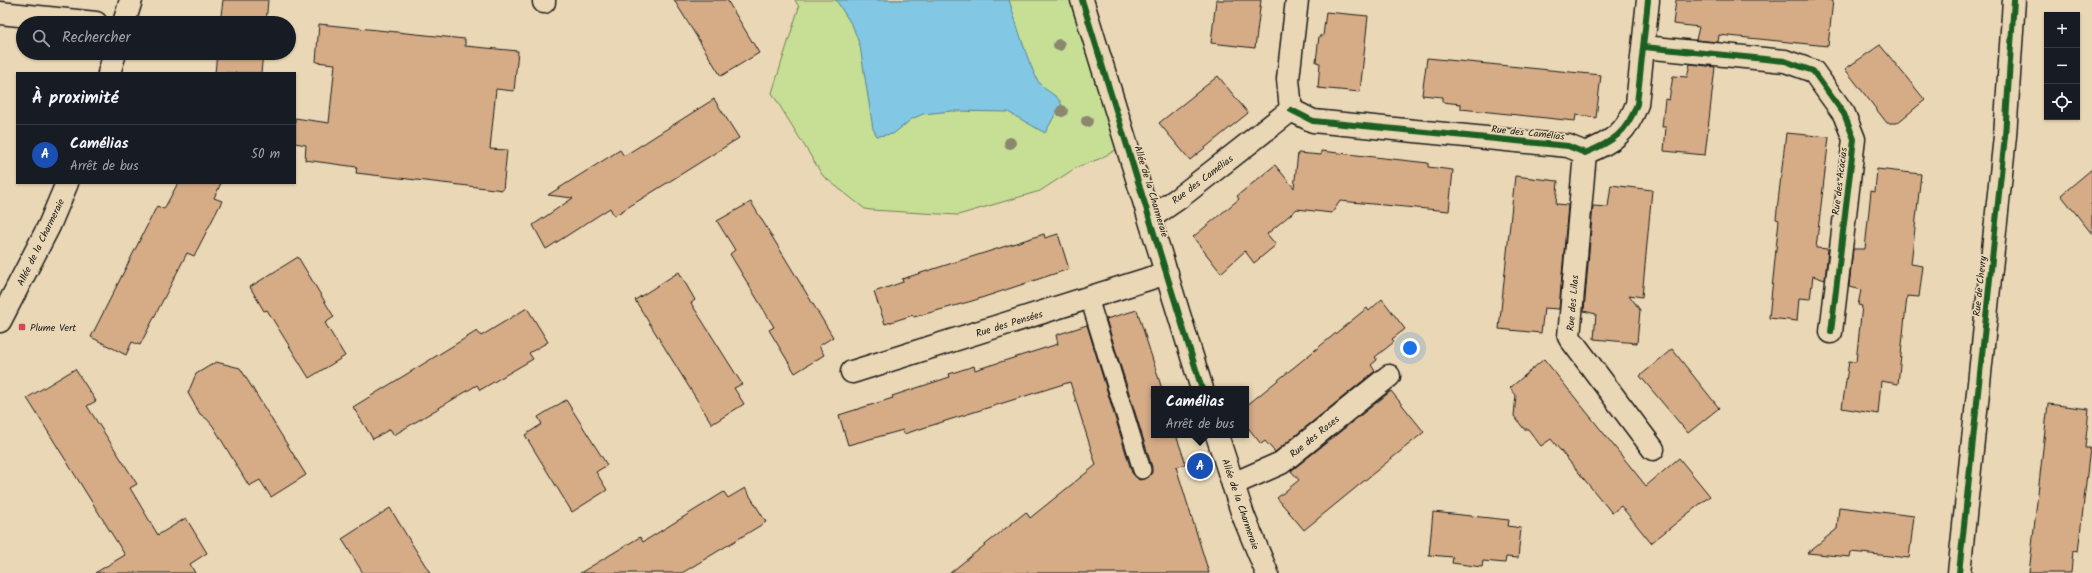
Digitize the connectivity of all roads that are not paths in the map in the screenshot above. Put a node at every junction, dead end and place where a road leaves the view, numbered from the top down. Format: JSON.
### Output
{"nodes":[{"id":1,"x":131,"y":0,"type":"edge"},
{"id":2,"x":1082,"y":0,"type":"edge"},
{"id":3,"x":1297,"y":0,"type":"edge"},
{"id":4,"x":1648,"y":0,"type":"edge"},
{"id":5,"x":2014,"y":0,"type":"edge"},
{"id":6,"x":0,"y":13,"type":"edge"},
{"id":7,"x":29,"y":16,"type":"edge"},
{"id":8,"x":126,"y":16,"type":"edge"},
{"id":9,"x":1644,"y":47,"type":"junction"},
{"id":10,"x":113,"y":60,"type":"edge"},
{"id":11,"x":109,"y":72,"type":"edge"},
{"id":12,"x":1291,"y":110,"type":"junction"},
{"id":13,"x":1585,"y":153,"type":"junction"},
{"id":14,"x":67,"y":184,"type":"edge"},
{"id":15,"x":1150,"y":218,"type":"junction"},
{"id":16,"x":1167,"y":273,"type":"junction"},
{"id":17,"x":1089,"y":298,"type":"junction"},
{"id":18,"x":0,"y":321,"type":"edge"},
{"id":19,"x":1831,"y":332,"type":"dead end"},
{"id":20,"x":852,"y":372,"type":"dead end"},
{"id":21,"x":1389,"y":376,"type":"dead end"},
{"id":22,"x":1201,"y":386,"type":"edge"},
{"id":23,"x":1218,"y":438,"type":"edge"},
{"id":24,"x":1653,"y":449,"type":"dead end"},
{"id":25,"x":1142,"y":470,"type":"dead end"},
{"id":26,"x":1233,"y":484,"type":"junction"},
{"id":27,"x":1267,"y":573,"type":"edge"},
{"id":28,"x":1959,"y":573,"type":"edge"}],
"edges":[{"from":1,"to":8,"type":"street"},
{"from":2,"to":15,"type":"street","name":"Allée de la Charmeraie"},
{"from":3,"to":12,"type":"street"},
{"from":4,"to":9,"type":"street"},
{"from":5,"to":28,"type":"street","name":"Rue de Chevry"},
{"from":6,"to":7,"type":"street"},
{"from":9,"to":13,"type":"street"},
{"from":9,"to":19,"type":"street","name":"Rue des Acacias"},
{"from":10,"to":11,"type":"street"},
{"from":12,"to":13,"type":"street","name":"Rue des Camélias"},
{"from":12,"to":15,"type":"street","name":"Rue des Camélias"},
{"from":13,"to":24,"type":"street","name":"Rue des Lilas"},
{"from":14,"to":18,"type":"street","name":"Allée de la Charmeraie"},
{"from":15,"to":16,"type":"street","name":"Allée de la Charmeraie"},
{"from":16,"to":17,"type":"street","name":"Rue des Pensées"},
{"from":16,"to":22,"type":"street","name":"Allée de la Charmeraie"},
{"from":17,"to":20,"type":"street","name":"Rue des Pensées"},
{"from":17,"to":25,"type":"lane"},
{"from":21,"to":26,"type":"street","name":"Rue des Roses"},
{"from":23,"to":26,"type":"street","name":"Allée de la Charmeraie"},
{"from":26,"to":27,"type":"street","name":"Allée de la Charmeraie"}]}
